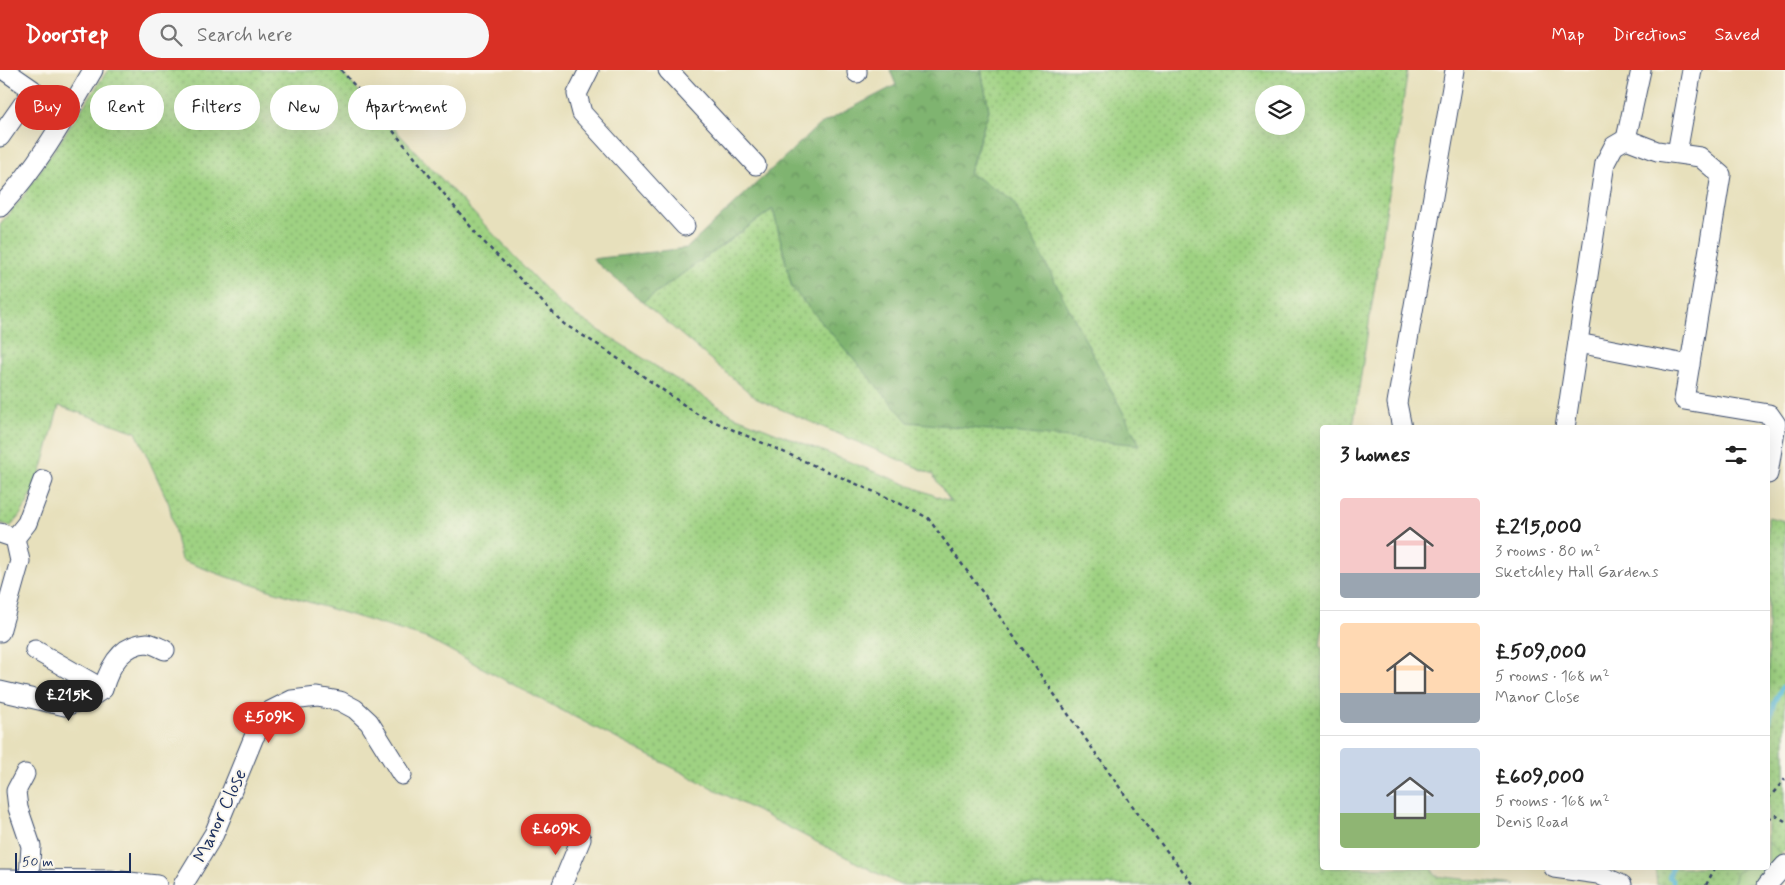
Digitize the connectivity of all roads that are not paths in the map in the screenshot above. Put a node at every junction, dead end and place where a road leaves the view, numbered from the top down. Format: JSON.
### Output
{"nodes":[{"id":1,"x":4,"y":70,"type":"edge"},
{"id":2,"x":93,"y":70,"type":"edge"},
{"id":3,"x":589,"y":70,"type":"edge"},
{"id":4,"x":668,"y":70,"type":"edge"},
{"id":5,"x":1455,"y":70,"type":"edge"},
{"id":6,"x":1641,"y":70,"type":"edge"},
{"id":7,"x":1692,"y":70,"type":"edge"},
{"id":8,"x":0,"y":137,"type":"edge"},
{"id":9,"x":1626,"y":139,"type":"junction"},
{"id":10,"x":1677,"y":153,"type":"junction"},
{"id":11,"x":756,"y":165,"type":"dead end"},
{"id":12,"x":0,"y":207,"type":"edge"},
{"id":13,"x":685,"y":226,"type":"dead end"},
{"id":14,"x":1578,"y":342,"type":"junction"},
{"id":15,"x":1690,"y":365,"type":"junction"},
{"id":16,"x":1401,"y":425,"type":"edge"},
{"id":17,"x":1565,"y":425,"type":"edge"},
{"id":18,"x":1770,"y":462,"type":"edge"},
{"id":19,"x":43,"y":480,"type":"dead end"},
{"id":20,"x":7,"y":535,"type":"edge"},
{"id":21,"x":0,"y":632,"type":"edge"},
{"id":22,"x":35,"y":650,"type":"dead end"},
{"id":23,"x":165,"y":650,"type":"dead end"},
{"id":24,"x":105,"y":682,"type":"junction"},
{"id":25,"x":0,"y":691,"type":"edge"},
{"id":26,"x":25,"y":774,"type":"dead end"},
{"id":27,"x":402,"y":775,"type":"dead end"},
{"id":28,"x":581,"y":839,"type":"dead end"},
{"id":29,"x":1785,"y":865,"type":"edge"},
{"id":30,"x":1569,"y":870,"type":"edge"},
{"id":31,"x":29,"y":878,"type":"junction"},
{"id":32,"x":0,"y":879,"type":"edge"},
{"id":33,"x":157,"y":885,"type":"edge"},
{"id":34,"x":184,"y":885,"type":"edge"},
{"id":35,"x":562,"y":885,"type":"edge"},
{"id":36,"x":1622,"y":885,"type":"edge"},
{"id":37,"x":1767,"y":885,"type":"edge"}],
"edges":[{"from":1,"to":8,"type":"street"},
{"from":2,"to":12,"type":"street"},
{"from":3,"to":13,"type":"street"},
{"from":4,"to":11,"type":"street"},
{"from":5,"to":16,"type":"street"},
{"from":6,"to":9,"type":"street"},
{"from":7,"to":10,"type":"street"},
{"from":9,"to":10,"type":"street"},
{"from":9,"to":14,"type":"street"},
{"from":10,"to":15,"type":"street"},
{"from":14,"to":15,"type":"street"},
{"from":14,"to":17,"type":"street"},
{"from":15,"to":18,"type":"street"},
{"from":19,"to":20,"type":"street"},
{"from":20,"to":21,"type":"street"},
{"from":22,"to":24,"type":"street"},
{"from":23,"to":24,"type":"street"},
{"from":24,"to":25,"type":"street"},
{"from":26,"to":31,"type":"street"},
{"from":27,"to":34,"type":"street","name":"Manor Close"},
{"from":28,"to":35,"type":"street"},
{"from":29,"to":37,"type":"street"},
{"from":30,"to":36,"type":"street"},
{"from":31,"to":32,"type":"street"},
{"from":31,"to":33,"type":"street"}]}
